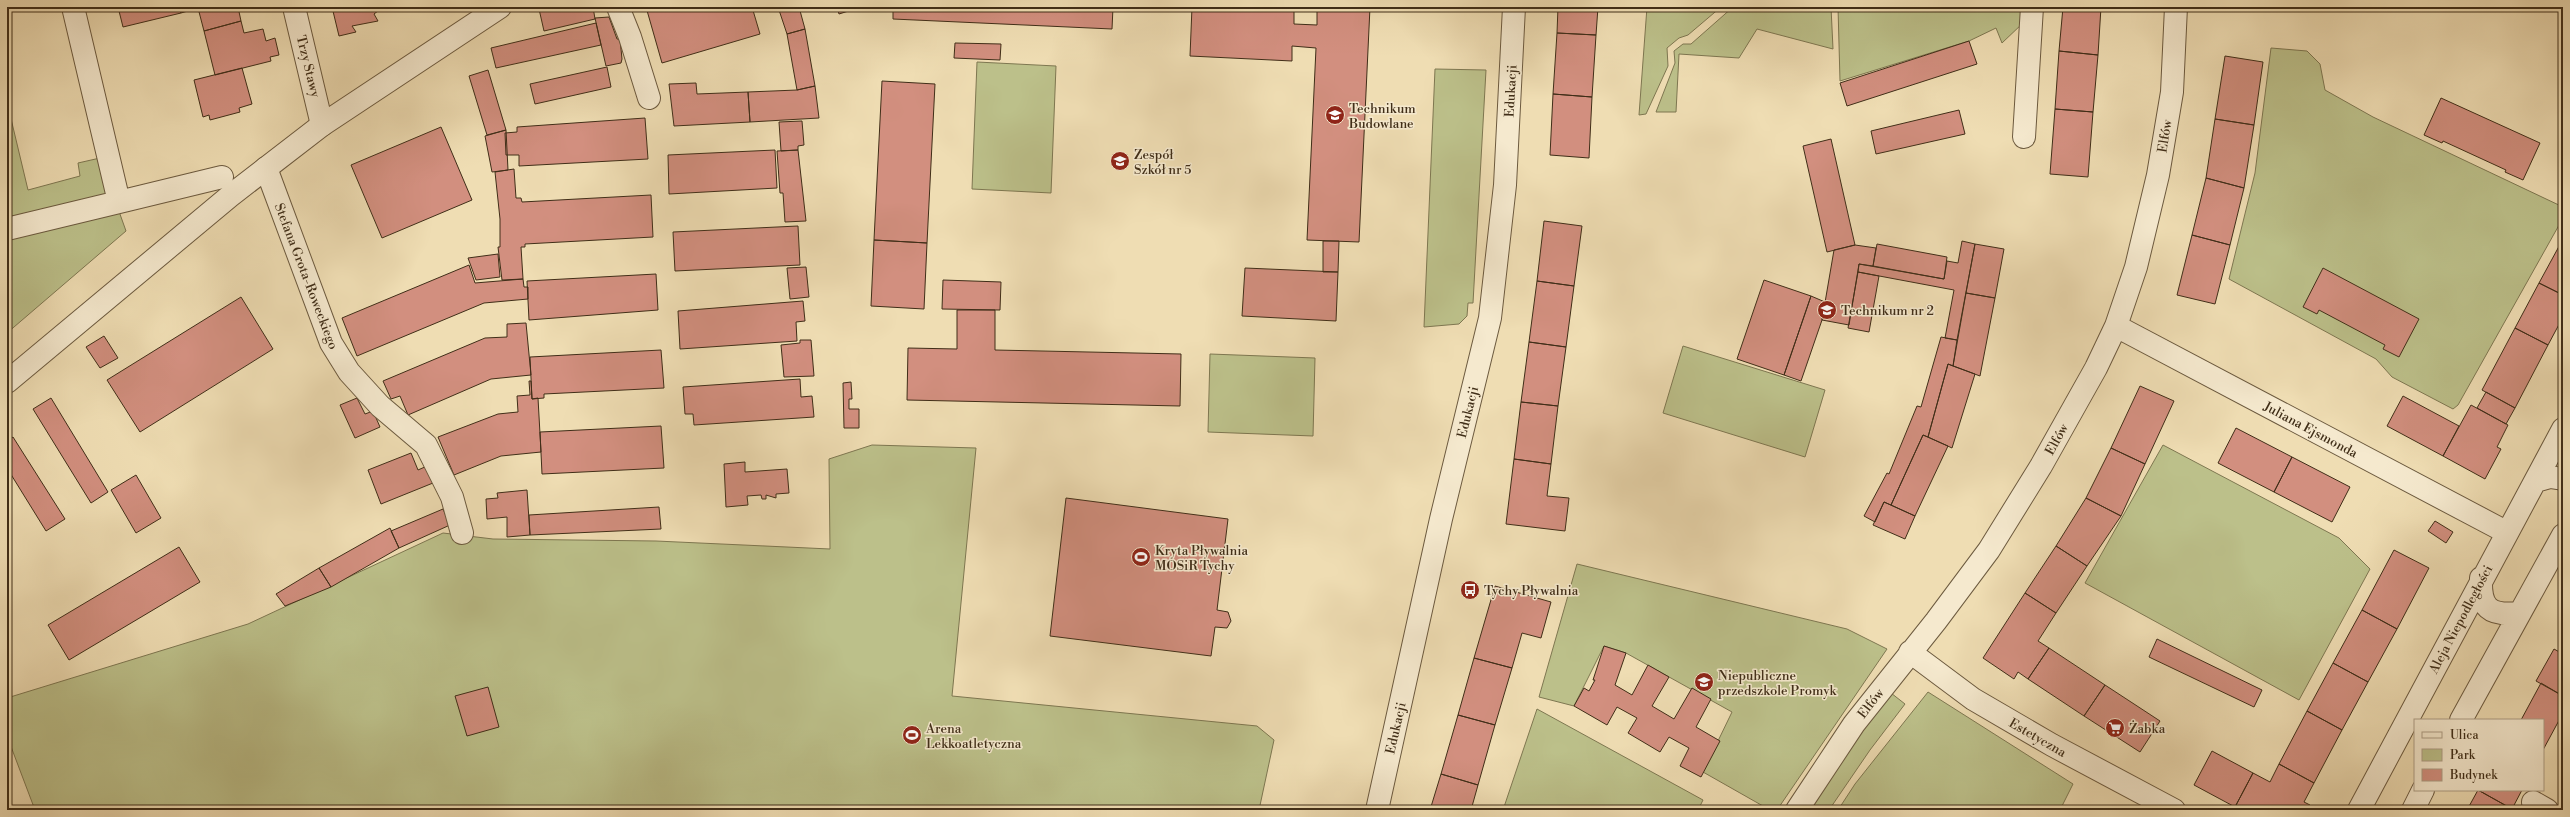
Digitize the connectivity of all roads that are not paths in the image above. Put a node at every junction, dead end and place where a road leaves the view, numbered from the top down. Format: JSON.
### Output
{"nodes":[{"id":1,"x":73,"y":7,"type":"edge"},
{"id":2,"x":294,"y":7,"type":"edge"},
{"id":3,"x":500,"y":7,"type":"edge"},
{"id":4,"x":618,"y":7,"type":"edge"},
{"id":5,"x":1514,"y":7,"type":"edge"},
{"id":6,"x":2032,"y":7,"type":"edge"},
{"id":7,"x":2176,"y":7,"type":"edge"},
{"id":8,"x":649,"y":98,"type":"dead end"},
{"id":9,"x":322,"y":125,"type":"junction"},
{"id":10,"x":2024,"y":137,"type":"dead end"},
{"id":11,"x":266,"y":168,"type":"junction"},
{"id":12,"x":222,"y":177,"type":"dead end"},
{"id":13,"x":119,"y":202,"type":"junction"},
{"id":14,"x":7,"y":229,"type":"edge"},
{"id":15,"x":2116,"y":326,"type":"junction"},
{"id":16,"x":7,"y":382,"type":"edge"},
{"id":17,"x":2563,"y":429,"type":"edge"},
{"id":18,"x":2563,"y":479,"type":"edge"},
{"id":19,"x":2536,"y":481,"type":"junction"},
{"id":20,"x":2506,"y":532,"type":"junction"},
{"id":21,"x":462,"y":533,"type":"dead end"},
{"id":22,"x":2563,"y":535,"type":"edge"},
{"id":23,"x":2557,"y":560,"type":"edge"},
{"id":24,"x":2482,"y":578,"type":"junction"},
{"id":25,"x":2519,"y":613,"type":"junction"},
{"id":26,"x":1910,"y":652,"type":"junction"},
{"id":27,"x":2462,"y":719,"type":"edge"},
{"id":28,"x":2423,"y":791,"type":"edge"},
{"id":29,"x":1377,"y":810,"type":"edge"},
{"id":30,"x":1797,"y":810,"type":"edge"},
{"id":31,"x":2174,"y":810,"type":"edge"},
{"id":32,"x":2359,"y":810,"type":"edge"},
{"id":33,"x":2413,"y":810,"type":"edge"}],
"edges":[{"from":1,"to":13,"type":"street"},
{"from":2,"to":9,"type":"street","name":"Trzy Stawy"},
{"from":3,"to":9,"type":"street"},
{"from":4,"to":8,"type":"street"},
{"from":5,"to":29,"type":"street","name":"Edukacji"},
{"from":6,"to":10,"type":"street"},
{"from":7,"to":15,"type":"street","name":"Elfów"},
{"from":9,"to":11,"type":"street"},
{"from":11,"to":16,"type":"street"},
{"from":11,"to":21,"type":"street","name":"Stefana Grota-Roweckiego"},
{"from":12,"to":13,"type":"street"},
{"from":13,"to":14,"type":"street"},
{"from":15,"to":20,"type":"street","name":"Juliana Ejsmonda"},
{"from":15,"to":26,"type":"street","name":"Elfów"},
{"from":17,"to":19,"type":"street","name":"Aleja Niepodległości"},
{"from":18,"to":19,"type":"street"},
{"from":19,"to":20,"type":"street","name":"Aleja Niepodległości"},
{"from":20,"to":24,"type":"street","name":"Aleja Niepodległości"},
{"from":22,"to":23,"type":"street"},
{"from":23,"to":25,"type":"street"},
{"from":24,"to":25,"type":"street"},
{"from":24,"to":32,"type":"street","name":"Aleja Niepodległości"},
{"from":25,"to":27,"type":"street"},
{"from":26,"to":30,"type":"street","name":"Elfów"},
{"from":26,"to":31,"type":"street","name":"Estetyczna"},
{"from":28,"to":33,"type":"street"}]}
